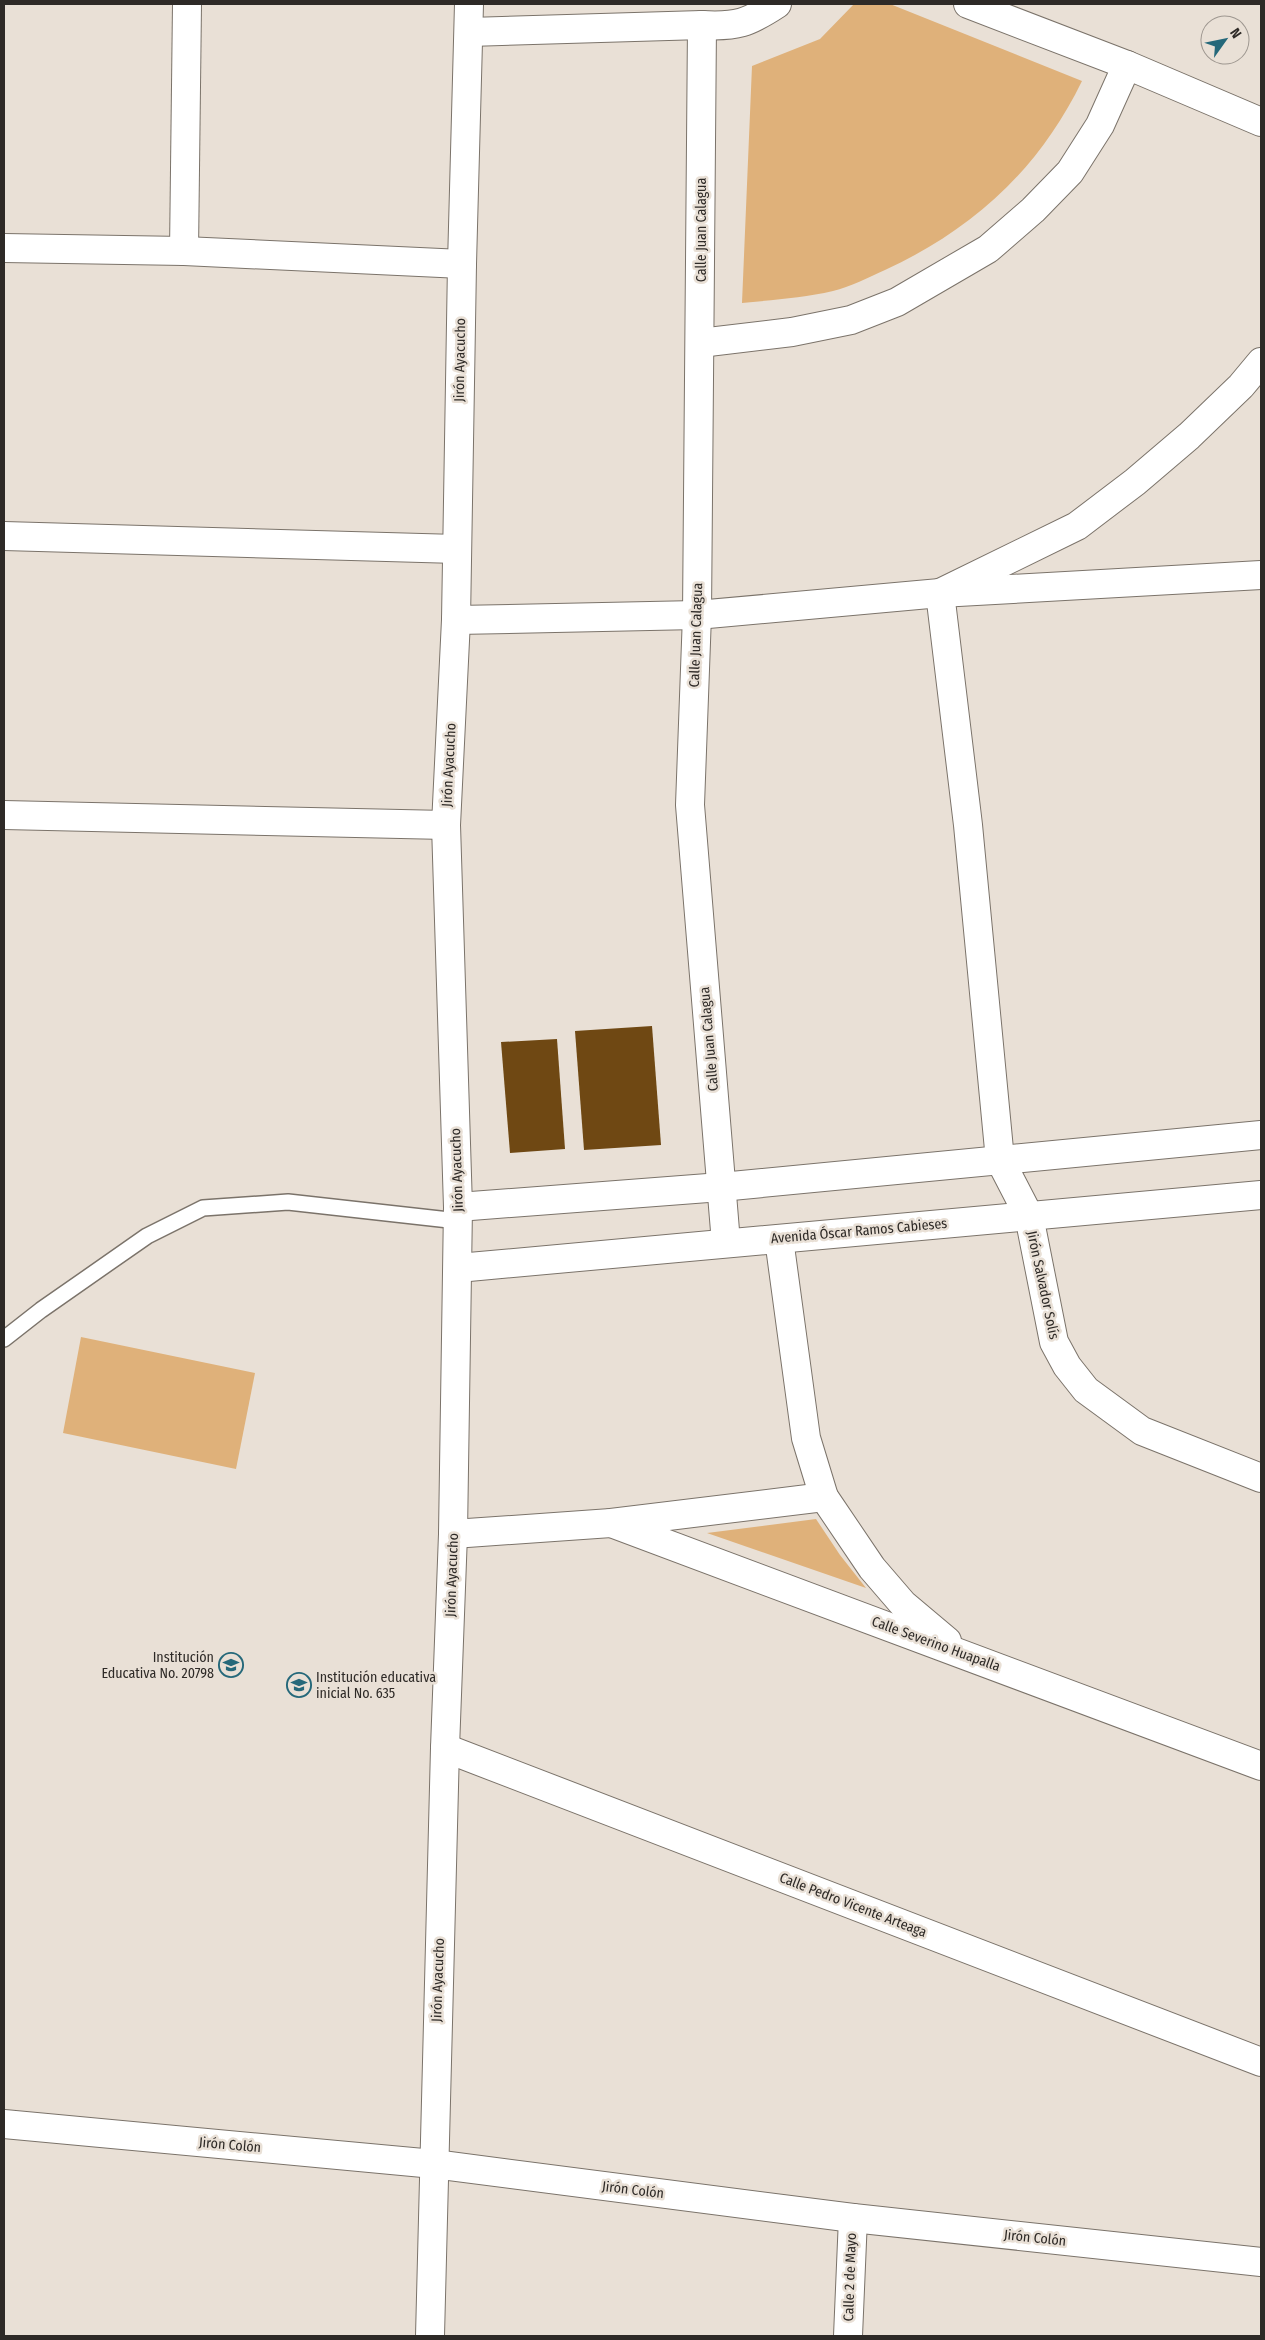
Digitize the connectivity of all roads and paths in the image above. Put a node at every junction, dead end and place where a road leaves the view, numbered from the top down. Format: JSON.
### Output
{"nodes":[{"id":1,"x":187,"y":4,"type":"edge"},
{"id":2,"x":469,"y":4,"type":"edge"},
{"id":3,"x":676,"y":4,"type":"edge"},
{"id":4,"x":777,"y":4,"type":"edge"},
{"id":5,"x":968,"y":4,"type":"edge"},
{"id":6,"x":702,"y":25,"type":"junction"},
{"id":7,"x":469,"y":32,"type":"junction"},
{"id":8,"x":1127,"y":65,"type":"junction"},
{"id":9,"x":1261,"y":122,"type":"edge"},
{"id":10,"x":4,"y":248,"type":"edge"},
{"id":11,"x":184,"y":251,"type":"junction"},
{"id":12,"x":462,"y":264,"type":"junction"},
{"id":13,"x":700,"y":342,"type":"junction"},
{"id":14,"x":1261,"y":362,"type":"edge"},
{"id":15,"x":4,"y":536,"type":"edge"},
{"id":16,"x":457,"y":549,"type":"junction"},
{"id":17,"x":1261,"y":575,"type":"edge"},
{"id":18,"x":940,"y":594,"type":"junction"},
{"id":19,"x":697,"y":615,"type":"junction"},
{"id":20,"x":456,"y":620,"type":"junction"},
{"id":21,"x":4,"y":815,"type":"edge"},
{"id":22,"x":446,"y":825,"type":"junction"},
{"id":23,"x":1261,"y":1135,"type":"edge"},
{"id":24,"x":1000,"y":1160,"type":"junction"},
{"id":25,"x":721,"y":1187,"type":"junction"},
{"id":26,"x":1261,"y":1195,"type":"edge"},
{"id":27,"x":458,"y":1214,"type":"junction"},
{"id":28,"x":1029,"y":1216,"type":"junction"},
{"id":29,"x":778,"y":1239,"type":"junction"},
{"id":30,"x":726,"y":1243,"type":"junction"},
{"id":31,"x":458,"y":1268,"type":"junction"},
{"id":32,"x":4,"y":1339,"type":"edge"},
{"id":33,"x":1261,"y":1456,"type":"edge"},
{"id":34,"x":1210,"y":1458,"type":"junction"},
{"id":35,"x":1261,"y":1478,"type":"edge"},
{"id":36,"x":824,"y":1497,"type":"junction"},
{"id":37,"x":611,"y":1523,"type":"junction"},
{"id":38,"x":453,"y":1534,"type":"junction"},
{"id":39,"x":961,"y":1653,"type":"junction"},
{"id":40,"x":444,"y":1748,"type":"junction"},
{"id":41,"x":1261,"y":1766,"type":"edge"},
{"id":42,"x":1261,"y":2062,"type":"edge"},
{"id":43,"x":4,"y":2124,"type":"edge"},
{"id":44,"x":434,"y":2164,"type":"junction"},
{"id":45,"x":853,"y":2218,"type":"junction"},
{"id":46,"x":1261,"y":2262,"type":"edge"},
{"id":47,"x":430,"y":2336,"type":"edge"},
{"id":48,"x":848,"y":2336,"type":"edge"}],
"edges":[{"from":1,"to":11,"type":"street"},
{"from":2,"to":7,"type":"street","name":"Jirón Ayacucho"},
{"from":3,"to":6,"type":"street"},
{"from":4,"to":6,"type":"street"},
{"from":5,"to":8,"type":"street"},
{"from":6,"to":7,"type":"street"},
{"from":6,"to":13,"type":"street","name":"Calle Juan Calagua"},
{"from":7,"to":12,"type":"street","name":"Jirón Ayacucho"},
{"from":8,"to":9,"type":"street"},
{"from":8,"to":13,"type":"street"},
{"from":10,"to":11,"type":"street"},
{"from":11,"to":12,"type":"street"},
{"from":12,"to":16,"type":"street","name":"Jirón Ayacucho"},
{"from":13,"to":19,"type":"street","name":"Calle Juan Calagua"},
{"from":14,"to":18,"type":"street"},
{"from":15,"to":16,"type":"street"},
{"from":16,"to":20,"type":"street","name":"Jirón Ayacucho"},
{"from":17,"to":18,"type":"street"},
{"from":18,"to":19,"type":"street"},
{"from":18,"to":24,"type":"street"},
{"from":19,"to":20,"type":"street"},
{"from":19,"to":25,"type":"street","name":"Calle Juan Calagua"},
{"from":20,"to":22,"type":"street","name":"Jirón Ayacucho"},
{"from":21,"to":22,"type":"street"},
{"from":22,"to":27,"type":"street","name":"Jirón Ayacucho"},
{"from":23,"to":24,"type":"street"},
{"from":24,"to":25,"type":"street"},
{"from":24,"to":28,"type":"street","name":"Jirón Salvador Solís"},
{"from":25,"to":27,"type":"street"},
{"from":25,"to":30,"type":"street","name":"Calle Juan Calagua"},
{"from":26,"to":28,"type":"street","name":"Avenida Óscar Ramos Cabieses"},
{"from":27,"to":31,"type":"street","name":"Jirón Ayacucho"},
{"from":27,"to":32,"type":"lane"},
{"from":28,"to":29,"type":"street","name":"Avenida Óscar Ramos Cabieses"},
{"from":28,"to":34,"type":"street","name":"Jirón Salvador Solís"},
{"from":29,"to":30,"type":"street","name":"Avenida Óscar Ramos Cabieses"},
{"from":29,"to":36,"type":"street"},
{"from":30,"to":31,"type":"street","name":"Avenida Óscar Ramos Cabieses"},
{"from":31,"to":38,"type":"street","name":"Jirón Ayacucho"},
{"from":33,"to":34,"type":"street"},
{"from":34,"to":35,"type":"street","name":"Jirón Salvador Solís"},
{"from":36,"to":37,"type":"street"},
{"from":36,"to":39,"type":"street"},
{"from":37,"to":38,"type":"street"},
{"from":37,"to":39,"type":"street","name":"Calle Severino Huapalla"},
{"from":38,"to":40,"type":"street","name":"Jirón Ayacucho"},
{"from":39,"to":41,"type":"street","name":"Calle Severino Huapalla"},
{"from":40,"to":42,"type":"street","name":"Calle Pedro Vicente Arteaga"},
{"from":40,"to":44,"type":"street","name":"Jirón Ayacucho"},
{"from":43,"to":44,"type":"street","name":"Jirón Colón"},
{"from":44,"to":45,"type":"street","name":"Jirón Colón"},
{"from":44,"to":47,"type":"street","name":"Jirón Ayacucho"},
{"from":45,"to":46,"type":"street","name":"Jirón Colón"},
{"from":45,"to":48,"type":"street","name":"Calle 2 de Mayo"}]}
